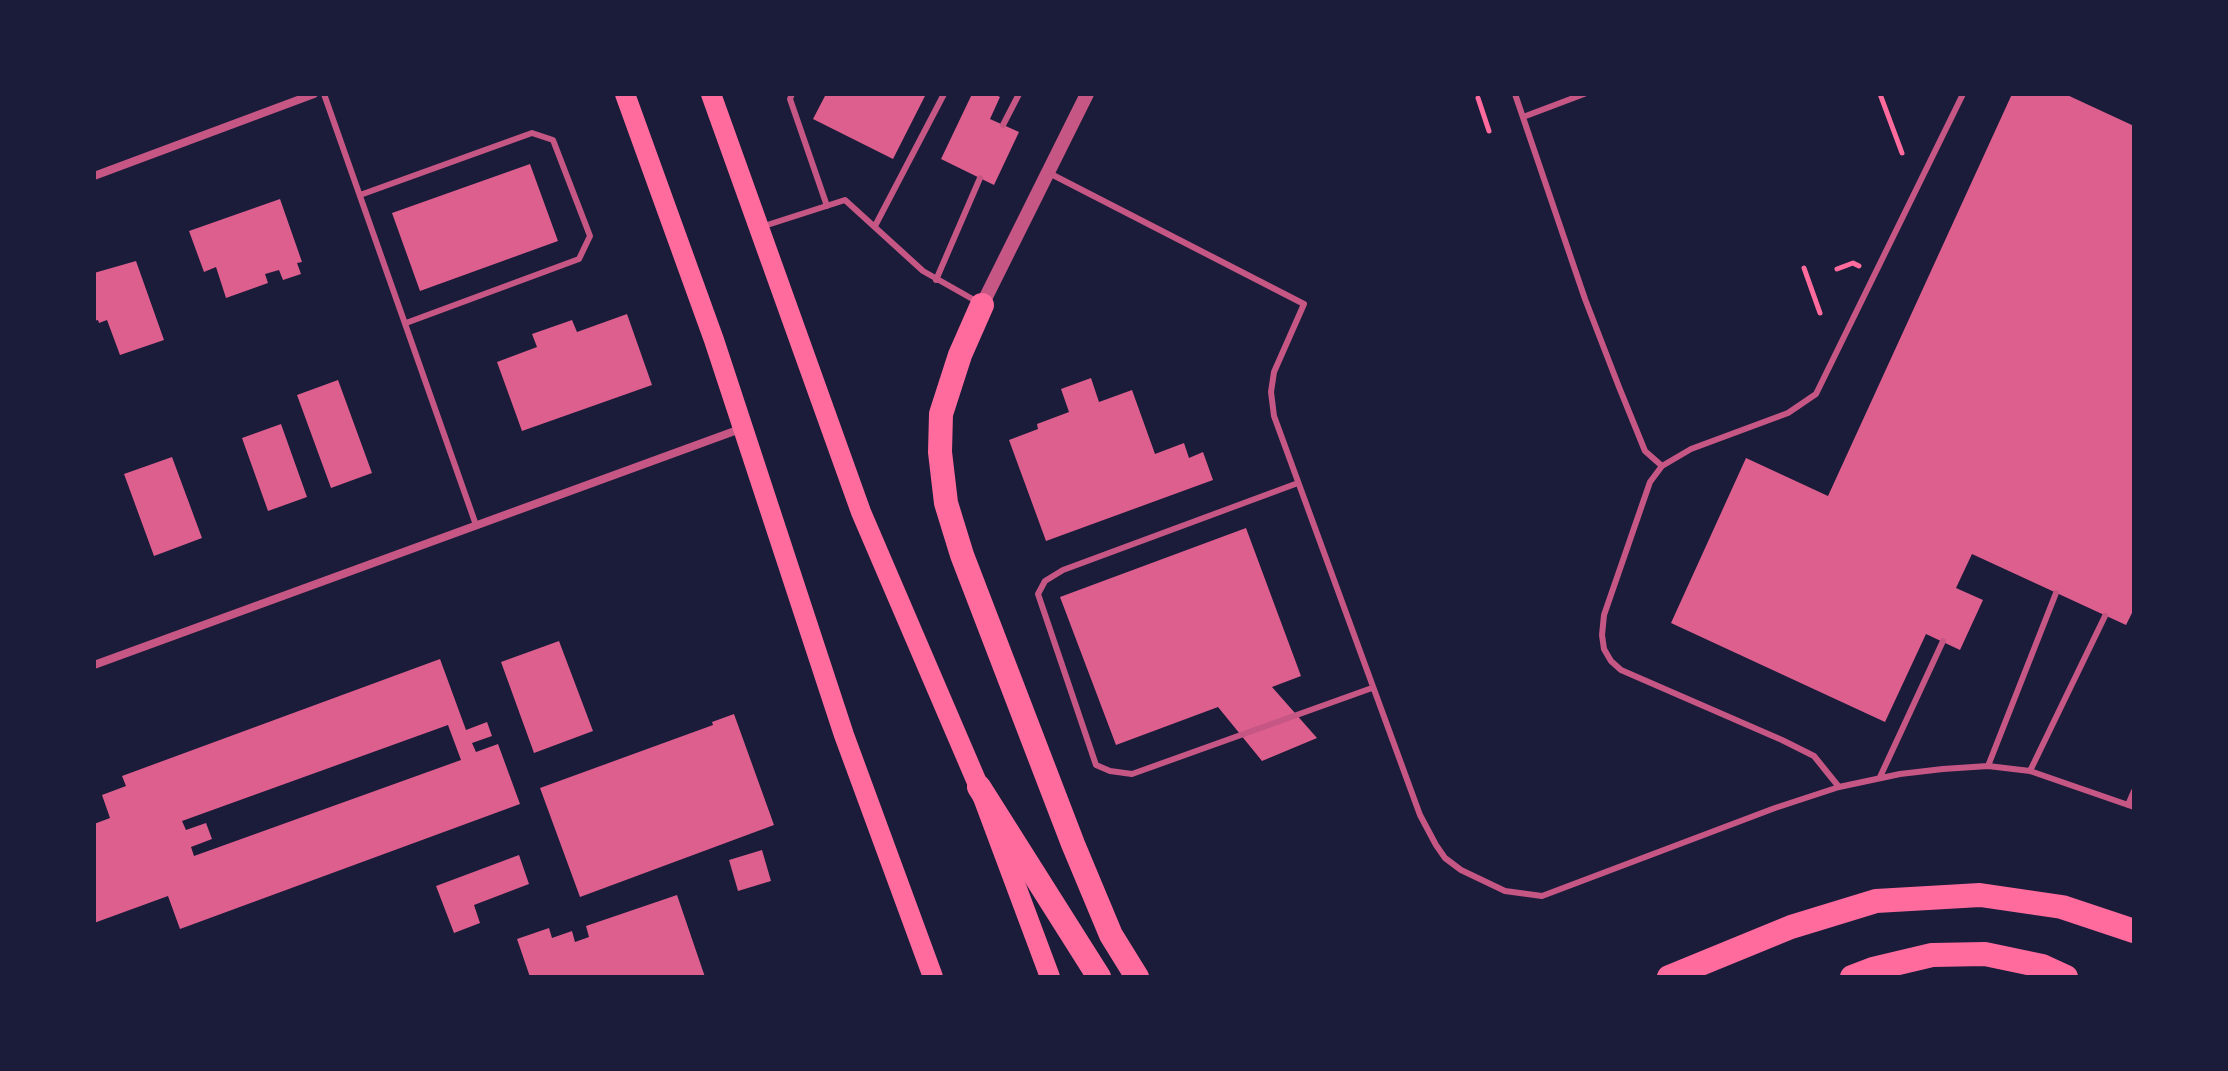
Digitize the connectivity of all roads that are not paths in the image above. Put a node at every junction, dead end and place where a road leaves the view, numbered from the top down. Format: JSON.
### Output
{"nodes":[{"id":1,"x":314,"y":94,"type":"edge"},
{"id":2,"x":324,"y":94,"type":"edge"},
{"id":3,"x":625,"y":94,"type":"edge"},
{"id":4,"x":711,"y":94,"type":"edge"},
{"id":5,"x":792,"y":94,"type":"edge"},
{"id":6,"x":944,"y":94,"type":"edge"},
{"id":7,"x":1019,"y":94,"type":"edge"},
{"id":8,"x":1087,"y":94,"type":"edge"},
{"id":9,"x":1515,"y":94,"type":"edge"},
{"id":10,"x":1584,"y":94,"type":"edge"},
{"id":11,"x":1963,"y":94,"type":"edge"},
{"id":12,"x":1523,"y":117,"type":"junction"},
{"id":13,"x":1003,"y":125,"type":"dead end"},
{"id":14,"x":1049,"y":173,"type":"junction"},
{"id":15,"x":94,"y":176,"type":"edge"},
{"id":16,"x":980,"y":178,"type":"dead end"},
{"id":17,"x":360,"y":195,"type":"junction"},
{"id":18,"x":827,"y":206,"type":"junction"},
{"id":19,"x":875,"y":226,"type":"junction"},
{"id":20,"x":760,"y":228,"type":"junction"},
{"id":21,"x":936,"y":280,"type":"junction"},
{"id":22,"x":982,"y":305,"type":"junction"},
{"id":23,"x":406,"y":323,"type":"junction"},
{"id":24,"x":744,"y":428,"type":"junction"},
{"id":25,"x":1662,"y":466,"type":"junction"},
{"id":26,"x":1298,"y":483,"type":"junction"},
{"id":27,"x":476,"y":525,"type":"junction"},
{"id":28,"x":2056,"y":593,"type":"dead end"},
{"id":29,"x":2105,"y":616,"type":"dead end"},
{"id":30,"x":1943,"y":641,"type":"dead end"},
{"id":31,"x":94,"y":665,"type":"edge"},
{"id":32,"x":1372,"y":688,"type":"junction"},
{"id":33,"x":1988,"y":766,"type":"junction"},
{"id":34,"x":2030,"y":771,"type":"junction"},
{"id":35,"x":1880,"y":777,"type":"junction"},
{"id":36,"x":979,"y":787,"type":"junction"},
{"id":37,"x":1839,"y":787,"type":"junction"},
{"id":38,"x":2134,"y":791,"type":"edge"},
{"id":39,"x":2131,"y":806,"type":"edge"},
{"id":40,"x":2134,"y":931,"type":"edge"},
{"id":41,"x":933,"y":977,"type":"edge"},
{"id":42,"x":1050,"y":977,"type":"edge"},
{"id":43,"x":1099,"y":977,"type":"edge"},
{"id":44,"x":1137,"y":977,"type":"edge"},
{"id":45,"x":1669,"y":977,"type":"edge"},
{"id":46,"x":1852,"y":977,"type":"edge"},
{"id":47,"x":2066,"y":977,"type":"edge"}],
"edges":[{"from":1,"to":15,"type":"street"},
{"from":2,"to":17,"type":"lane"},
{"from":3,"to":24,"type":"main road"},
{"from":4,"to":20,"type":"main road"},
{"from":5,"to":18,"type":"lane"},
{"from":6,"to":19,"type":"lane"},
{"from":7,"to":13,"type":"lane"},
{"from":8,"to":14,"type":"street"},
{"from":9,"to":12,"type":"lane"},
{"from":10,"to":12,"type":"lane"},
{"from":11,"to":25,"type":"lane"},
{"from":12,"to":25,"type":"lane"},
{"from":14,"to":22,"type":"street"},
{"from":14,"to":26,"type":"lane"},
{"from":16,"to":21,"type":"lane"},
{"from":17,"to":23,"type":"lane"},
{"from":17,"to":23,"type":"lane"},
{"from":18,"to":19,"type":"lane"},
{"from":18,"to":20,"type":"lane"},
{"from":19,"to":21,"type":"lane"},
{"from":20,"to":36,"type":"main road"},
{"from":21,"to":22,"type":"lane"},
{"from":22,"to":44,"type":"highway"},
{"from":23,"to":27,"type":"lane"},
{"from":24,"to":27,"type":"street"},
{"from":24,"to":41,"type":"main road"},
{"from":25,"to":37,"type":"lane"},
{"from":26,"to":32,"type":"lane"},
{"from":26,"to":32,"type":"lane"},
{"from":27,"to":31,"type":"street"},
{"from":28,"to":33,"type":"lane"},
{"from":29,"to":34,"type":"lane"},
{"from":30,"to":35,"type":"lane"},
{"from":32,"to":37,"type":"lane"},
{"from":33,"to":34,"type":"lane"},
{"from":33,"to":35,"type":"lane"},
{"from":34,"to":39,"type":"lane"},
{"from":35,"to":37,"type":"lane"},
{"from":36,"to":42,"type":"main road"},
{"from":36,"to":43,"type":"highway"},
{"from":38,"to":39,"type":"lane"},
{"from":40,"to":45,"type":"highway"},
{"from":46,"to":47,"type":"highway"}]}
